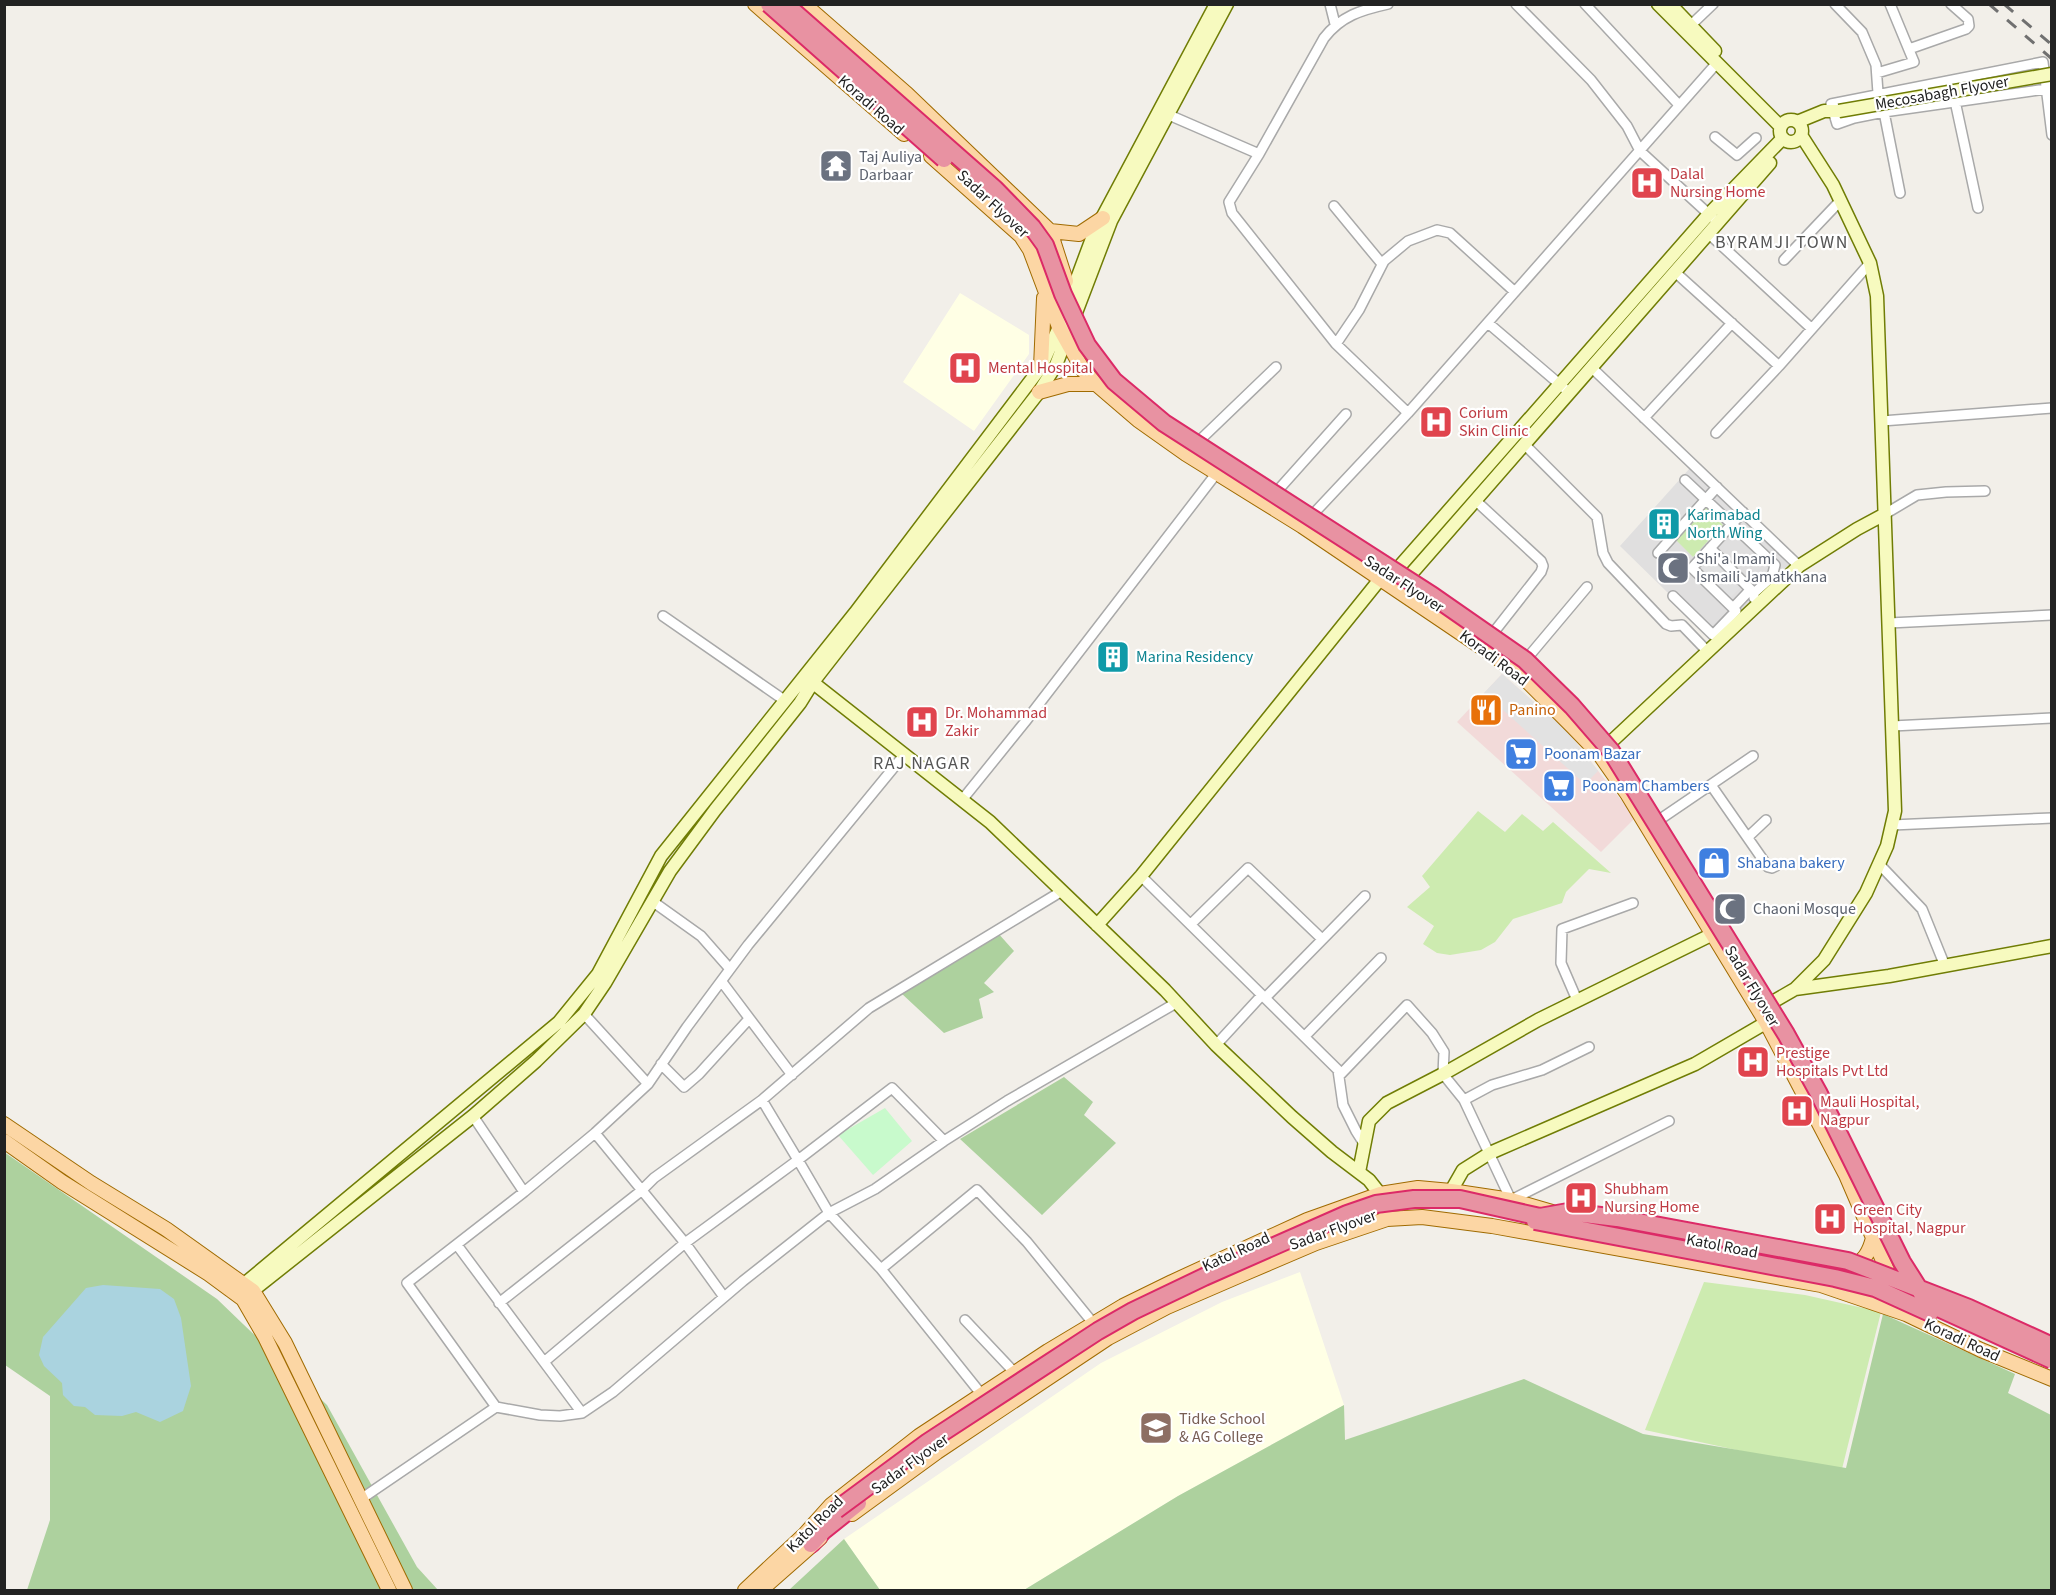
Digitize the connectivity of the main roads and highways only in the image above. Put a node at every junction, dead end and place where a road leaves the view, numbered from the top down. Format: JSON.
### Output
{"nodes":[{"id":1,"x":755,"y":4,"type":"edge"},
{"id":2,"x":769,"y":4,"type":"edge"},
{"id":3,"x":785,"y":4,"type":"edge"},
{"id":4,"x":804,"y":4,"type":"edge"},
{"id":5,"x":1216,"y":4,"type":"edge"},
{"id":6,"x":1227,"y":4,"type":"edge"},
{"id":7,"x":1658,"y":4,"type":"edge"},
{"id":8,"x":1670,"y":4,"type":"edge"},
{"id":9,"x":2052,"y":74,"type":"edge"},
{"id":10,"x":1163,"y":113,"type":"junction"},
{"id":11,"x":1792,"y":132,"type":"junction"},
{"id":12,"x":1102,"y":218,"type":"junction"},
{"id":13,"x":1713,"y":218,"type":"junction"},
{"id":14,"x":1050,"y":231,"type":"junction"},
{"id":15,"x":1045,"y":290,"type":"junction"},
{"id":16,"x":1071,"y":294,"type":"junction"},
{"id":17,"x":1077,"y":311,"type":"junction"},
{"id":18,"x":1059,"y":327,"type":"junction"},
{"id":19,"x":1066,"y":340,"type":"junction"},
{"id":20,"x":1041,"y":368,"type":"junction"},
{"id":21,"x":1096,"y":384,"type":"junction"},
{"id":22,"x":1564,"y":389,"type":"junction"},
{"id":23,"x":1039,"y":392,"type":"junction"},
{"id":24,"x":1885,"y":514,"type":"junction"},
{"id":25,"x":1402,"y":567,"type":"junction"},
{"id":26,"x":1380,"y":579,"type":"junction"},
{"id":27,"x":808,"y":679,"type":"junction"},
{"id":28,"x":1611,"y":742,"type":"junction"},
{"id":29,"x":1097,"y":925,"type":"junction"},
{"id":30,"x":1727,"y":926,"type":"junction"},
{"id":31,"x":1714,"y":934,"type":"junction"},
{"id":32,"x":2052,"y":946,"type":"edge"},
{"id":33,"x":1795,"y":989,"type":"junction"},
{"id":34,"x":1778,"y":1008,"type":"junction"},
{"id":35,"x":1760,"y":1010,"type":"junction"},
{"id":36,"x":1767,"y":1023,"type":"junction"},
{"id":37,"x":4,"y":1124,"type":"edge"},
{"id":38,"x":4,"y":1141,"type":"edge"},
{"id":39,"x":1359,"y":1172,"type":"junction"},
{"id":40,"x":1451,"y":1191,"type":"junction"},
{"id":41,"x":1380,"y":1194,"type":"junction"},
{"id":42,"x":1387,"y":1219,"type":"junction"},
{"id":43,"x":1873,"y":1238,"type":"junction"},
{"id":44,"x":1846,"y":1271,"type":"junction"},
{"id":45,"x":1891,"y":1285,"type":"junction"},
{"id":46,"x":243,"y":1292,"type":"junction"},
{"id":47,"x":1919,"y":1295,"type":"junction"},
{"id":48,"x":1873,"y":1302,"type":"joint"},
{"id":49,"x":1906,"y":1314,"type":"junction"},
{"id":50,"x":1931,"y":1319,"type":"junction"},
{"id":51,"x":2052,"y":1346,"type":"edge"},
{"id":52,"x":2052,"y":1352,"type":"edge"},
{"id":53,"x":2052,"y":1360,"type":"edge"},
{"id":54,"x":2052,"y":1368,"type":"edge"},
{"id":55,"x":2052,"y":1379,"type":"edge"},
{"id":56,"x":839,"y":1513,"type":"junction"},
{"id":57,"x":808,"y":1539,"type":"junction"},
{"id":58,"x":389,"y":1590,"type":"edge"},
{"id":59,"x":405,"y":1590,"type":"edge"},
{"id":60,"x":745,"y":1590,"type":"edge"},
{"id":61,"x":761,"y":1590,"type":"edge"}],
"edges":[{"from":1,"to":15,"type":"main road","name":"Koradi Road"},
{"from":2,"to":50,"type":"highway","name":"Sadar Flyover","bridge":true},
{"from":3,"to":53,"type":"highway","name":"Sadar Flyover","bridge":true},
{"from":4,"to":14,"type":"main road","name":"Koradi Road"},
{"from":5,"to":10,"type":"main road"},
{"from":6,"to":10,"type":"main road"},
{"from":7,"to":11,"type":"main road"},
{"from":8,"to":11,"type":"main road"},
{"from":9,"to":11,"type":"main road","name":"Mecosabagh Flyover","bridge":true},
{"from":10,"to":12,"type":"main road"},
{"from":10,"to":17,"type":"main road"},
{"from":11,"to":13,"type":"main road"},
{"from":11,"to":24,"type":"main road"},
{"from":12,"to":14,"type":"main road"},
{"from":12,"to":16,"type":"main road"},
{"from":13,"to":22,"type":"main road"},
{"from":13,"to":22,"type":"main road"},
{"from":14,"to":16,"type":"main road","name":"Koradi Road"},
{"from":15,"to":18,"type":"main road","name":"Koradi Road"},
{"from":15,"to":20,"type":"main road"},
{"from":16,"to":17,"type":"main road","name":"Koradi Road"},
{"from":16,"to":18,"type":"main road"},
{"from":17,"to":19,"type":"main road"},
{"from":17,"to":25,"type":"main road","name":"Koradi Road"},
{"from":18,"to":19,"type":"main road","name":"Koradi Road"},
{"from":18,"to":20,"type":"main road"},
{"from":19,"to":21,"type":"main road","name":"Koradi Road"},
{"from":19,"to":23,"type":"main road"},
{"from":20,"to":27,"type":"main road"},
{"from":21,"to":23,"type":"main road"},
{"from":21,"to":26,"type":"main road","name":"Koradi Road"},
{"from":22,"to":25,"type":"main road"},
{"from":22,"to":25,"type":"main road"},
{"from":23,"to":27,"type":"main road"},
{"from":24,"to":28,"type":"main road"},
{"from":24,"to":33,"type":"main road"},
{"from":25,"to":26,"type":"main road"},
{"from":25,"to":28,"type":"main road","name":"Koradi Road"},
{"from":26,"to":29,"type":"main road"},
{"from":26,"to":31,"type":"main road","name":"Koradi Road"},
{"from":27,"to":29,"type":"main road"},
{"from":27,"to":46,"type":"main road"},
{"from":27,"to":46,"type":"main road"},
{"from":28,"to":30,"type":"main road","name":"Koradi Road"},
{"from":29,"to":39,"type":"main road"},
{"from":30,"to":31,"type":"main road"},
{"from":30,"to":34,"type":"main road","name":"Koradi Road"},
{"from":31,"to":35,"type":"main road","name":"Koradi Road"},
{"from":31,"to":39,"type":"main road"},
{"from":32,"to":33,"type":"main road"},
{"from":33,"to":34,"type":"main road"},
{"from":34,"to":35,"type":"main road"},
{"from":34,"to":36,"type":"main road"},
{"from":34,"to":47,"type":"main road","name":"Koradi Road"},
{"from":35,"to":36,"type":"main road","name":"Koradi Road"},
{"from":36,"to":40,"type":"main road"},
{"from":36,"to":43,"type":"main road","name":"Koradi Road"},
{"from":37,"to":46,"type":"main road"},
{"from":38,"to":46,"type":"main road"},
{"from":39,"to":41,"type":"main road"},
{"from":40,"to":41,"type":"main road","name":"Katol Road"},
{"from":40,"to":44,"type":"main road","name":"Katol Road"},
{"from":41,"to":42,"type":"main road"},
{"from":41,"to":57,"type":"main road","name":"Katol Road"},
{"from":42,"to":48,"type":"main road","name":"Katol Road"},
{"from":42,"to":57,"type":"main road","name":"Katol Road"},
{"from":43,"to":44,"type":"main road"},
{"from":43,"to":45,"type":"main road","name":"Koradi Road"},
{"from":44,"to":45,"type":"main road","name":"Katol Road"},
{"from":45,"to":47,"type":"main road","name":"Katol Road"},
{"from":45,"to":49,"type":"main road","name":"Koradi Road"},
{"from":46,"to":58,"type":"main road"},
{"from":46,"to":59,"type":"main road"},
{"from":47,"to":50,"type":"main road","name":"Koradi Road"},
{"from":47,"to":52,"type":"main road","name":"Katol Road"},
{"from":48,"to":49,"type":"main road","name":"Koradi Road"},
{"from":49,"to":50,"type":"main road","name":"Koradi Road"},
{"from":50,"to":54,"type":"highway","name":"Sadar Flyover"},
{"from":50,"to":55,"type":"main road","name":"Koradi Road"},
{"from":50,"to":56,"type":"highway","name":"Sadar Flyover","bridge":true},
{"from":51,"to":56,"type":"highway","name":"Sadar Flyover","bridge":true},
{"from":56,"to":57,"type":"highway","name":"Sadar Flyover"},
{"from":57,"to":60,"type":"main road","name":"Katol Road"},
{"from":57,"to":61,"type":"main road","name":"Katol Road"}]}
